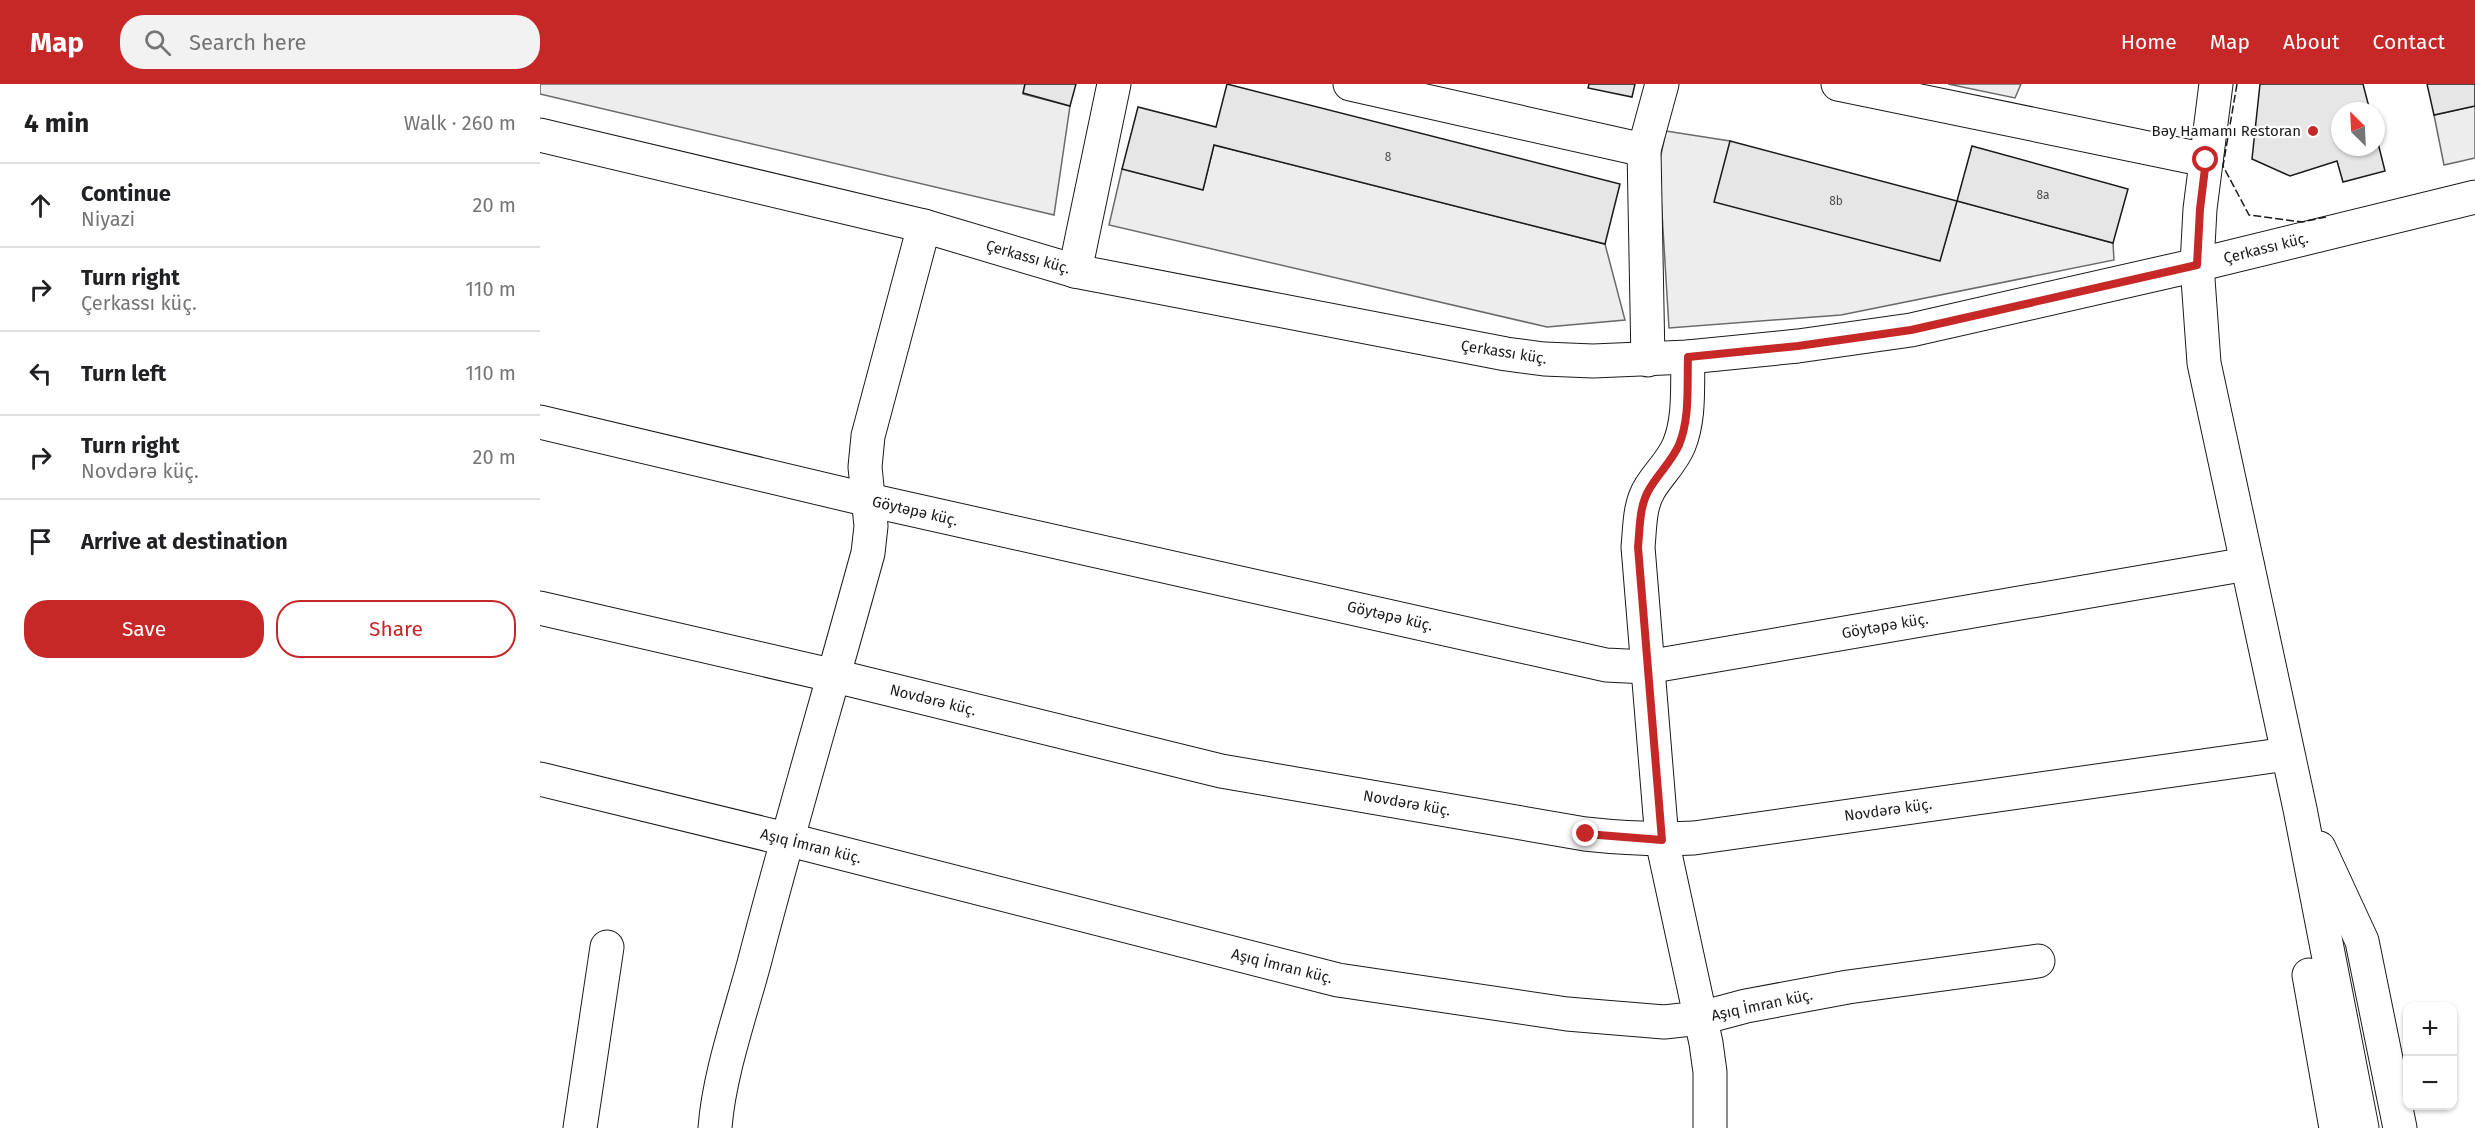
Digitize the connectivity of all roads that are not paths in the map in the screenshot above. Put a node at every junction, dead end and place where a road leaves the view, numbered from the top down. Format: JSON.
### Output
{"nodes":[{"id":1,"x":1114,"y":84,"type":"edge"},
{"id":2,"x":1350,"y":84,"type":"edge"},
{"id":3,"x":1662,"y":84,"type":"edge"},
{"id":4,"x":1838,"y":84,"type":"edge"},
{"id":5,"x":2216,"y":84,"type":"edge"},
{"id":6,"x":540,"y":135,"type":"edge"},
{"id":7,"x":1644,"y":150,"type":"junction"},
{"id":8,"x":2206,"y":160,"type":"junction"},
{"id":9,"x":2475,"y":197,"type":"edge"},
{"id":10,"x":924,"y":226,"type":"junction"},
{"id":11,"x":2197,"y":265,"type":"junction"},
{"id":12,"x":1075,"y":271,"type":"junction"},
{"id":13,"x":1688,"y":357,"type":"junction"},
{"id":14,"x":1648,"y":360,"type":"junction"},
{"id":15,"x":540,"y":422,"type":"edge"},
{"id":16,"x":869,"y":500,"type":"junction"},
{"id":17,"x":2247,"y":564,"type":"junction"},
{"id":18,"x":540,"y":608,"type":"edge"},
{"id":19,"x":1647,"y":666,"type":"junction"},
{"id":20,"x":835,"y":676,"type":"junction"},
{"id":21,"x":2288,"y":754,"type":"junction"},
{"id":22,"x":540,"y":779,"type":"edge"},
{"id":23,"x":2300,"y":809,"type":"junction"},
{"id":24,"x":786,"y":839,"type":"junction"},
{"id":25,"x":1662,"y":840,"type":"junction"},
{"id":26,"x":607,"y":947,"type":"dead end"},
{"id":27,"x":2038,"y":961,"type":"dead end"},
{"id":28,"x":1701,"y":1018,"type":"junction"},
{"id":29,"x":580,"y":1128,"type":"edge"},
{"id":30,"x":715,"y":1128,"type":"edge"},
{"id":31,"x":1710,"y":1128,"type":"edge"},
{"id":32,"x":2336,"y":1128,"type":"edge"},
{"id":33,"x":2362,"y":1128,"type":"edge"},
{"id":34,"x":2400,"y":1128,"type":"edge"}],
"edges":[{"from":1,"to":12,"type":"street"},
{"from":2,"to":7,"type":"street"},
{"from":3,"to":7,"type":"street"},
{"from":4,"to":8,"type":"street"},
{"from":5,"to":8,"type":"street"},
{"from":6,"to":10,"type":"street","name":"Çerkassı küç."},
{"from":7,"to":14,"type":"street"},
{"from":8,"to":11,"type":"street"},
{"from":9,"to":11,"type":"street","name":"Çerkassı küç."},
{"from":10,"to":12,"type":"street","name":"Çerkassı küç."},
{"from":10,"to":16,"type":"street"},
{"from":11,"to":13,"type":"street","name":"Çerkassı küç."},
{"from":11,"to":17,"type":"street"},
{"from":12,"to":14,"type":"street","name":"Çerkassı küç."},
{"from":13,"to":14,"type":"street","name":"Çerkassı küç."},
{"from":13,"to":19,"type":"street"},
{"from":15,"to":16,"type":"street","name":"Göytəpə küç."},
{"from":16,"to":19,"type":"street","name":"Göytəpə küç."},
{"from":16,"to":20,"type":"street"},
{"from":17,"to":19,"type":"street","name":"Göytəpə küç."},
{"from":17,"to":21,"type":"street"},
{"from":18,"to":20,"type":"street","name":"Novdərə küç."},
{"from":19,"to":25,"type":"street"},
{"from":20,"to":24,"type":"street"},
{"from":20,"to":25,"type":"street","name":"Novdərə küç."},
{"from":21,"to":23,"type":"street"},
{"from":21,"to":25,"type":"street","name":"Novdərə küç."},
{"from":22,"to":24,"type":"street","name":"Aşıq İmran küç."},
{"from":23,"to":32,"type":"street"},
{"from":23,"to":33,"type":"street"},
{"from":23,"to":34,"type":"street"},
{"from":24,"to":28,"type":"street","name":"Aşıq İmran küç."},
{"from":24,"to":30,"type":"street"},
{"from":25,"to":28,"type":"street"},
{"from":26,"to":29,"type":"street"},
{"from":27,"to":28,"type":"street","name":"Aşıq İmran küç."},
{"from":28,"to":31,"type":"street"}]}
